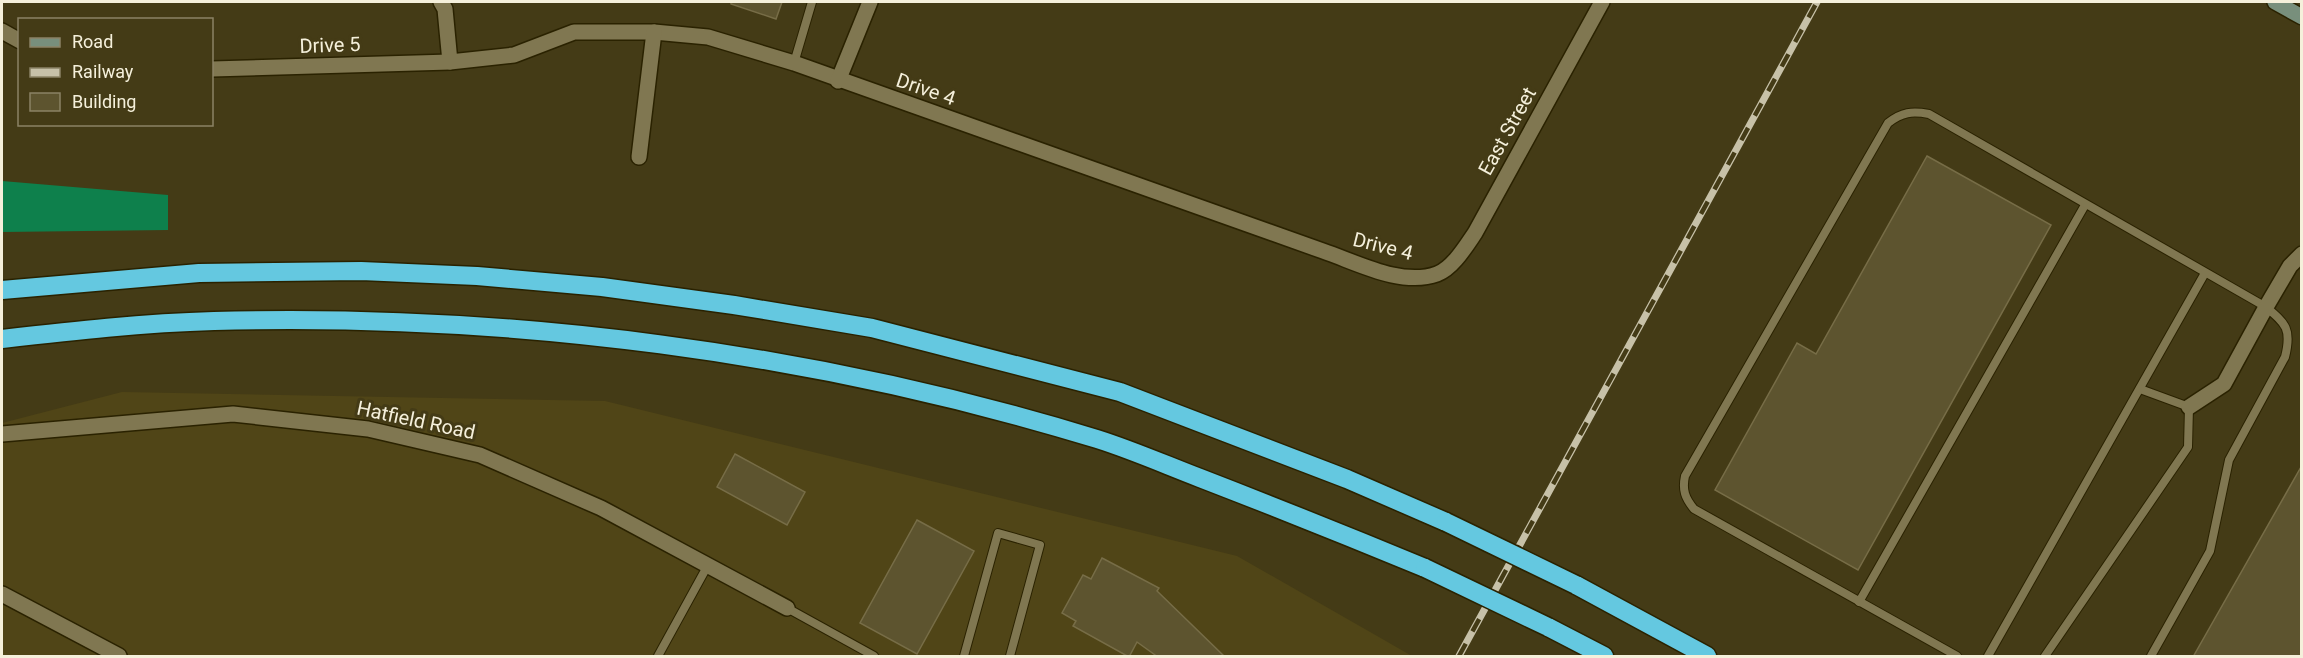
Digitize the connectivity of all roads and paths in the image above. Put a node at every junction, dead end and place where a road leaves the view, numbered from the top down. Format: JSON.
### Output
{"nodes":[{"id":1,"x":441,"y":2,"type":"edge"},
{"id":2,"x":812,"y":2,"type":"edge"},
{"id":3,"x":870,"y":2,"type":"edge"},
{"id":4,"x":1602,"y":2,"type":"edge"},
{"id":5,"x":2276,"y":2,"type":"edge"},
{"id":6,"x":2301,"y":17,"type":"edge"},
{"id":7,"x":2,"y":31,"type":"edge"},
{"id":8,"x":654,"y":32,"type":"junction"},
{"id":9,"x":18,"y":40,"type":"edge"},
{"id":10,"x":450,"y":62,"type":"junction"},
{"id":11,"x":794,"y":63,"type":"junction"},
{"id":12,"x":213,"y":69,"type":"edge"},
{"id":13,"x":838,"y":81,"type":"junction"},
{"id":14,"x":639,"y":157,"type":"dead end"},
{"id":15,"x":2085,"y":204,"type":"junction"},
{"id":16,"x":2301,"y":254,"type":"edge"},
{"id":17,"x":2205,"y":273,"type":"junction"},
{"id":18,"x":1438,"y":274,"type":"joint"},
{"id":19,"x":2,"y":290,"type":"edge"},
{"id":20,"x":2266,"y":307,"type":"junction"},
{"id":21,"x":2,"y":339,"type":"edge"},
{"id":22,"x":2140,"y":388,"type":"junction"},
{"id":23,"x":2189,"y":407,"type":"junction"},
{"id":24,"x":2,"y":434,"type":"edge"},
{"id":25,"x":708,"y":566,"type":"junction"},
{"id":26,"x":2,"y":594,"type":"edge"},
{"id":27,"x":1859,"y":602,"type":"junction"},
{"id":28,"x":786,"y":608,"type":"joint"},
{"id":29,"x":118,"y":657,"type":"edge"},
{"id":30,"x":658,"y":657,"type":"edge"},
{"id":31,"x":874,"y":657,"type":"edge"},
{"id":32,"x":964,"y":657,"type":"edge"},
{"id":33,"x":1010,"y":657,"type":"edge"},
{"id":34,"x":1604,"y":657,"type":"edge"},
{"id":35,"x":1707,"y":657,"type":"edge"},
{"id":36,"x":1957,"y":657,"type":"edge"},
{"id":37,"x":1988,"y":657,"type":"edge"},
{"id":38,"x":2045,"y":657,"type":"edge"},
{"id":39,"x":2151,"y":657,"type":"edge"}],
"edges":[{"from":1,"to":10,"type":"street"},
{"from":2,"to":11,"type":"lane"},
{"from":3,"to":13,"type":"street"},
{"from":4,"to":18,"type":"street","name":"East Street"},
{"from":5,"to":6,"type":"main road"},
{"from":7,"to":9,"type":"street"},
{"from":8,"to":10,"type":"street","name":"Drive 4"},
{"from":8,"to":11,"type":"street","name":"Drive 4"},
{"from":8,"to":14,"type":"street"},
{"from":10,"to":12,"type":"street","name":"Drive 5"},
{"from":11,"to":13,"type":"street","name":"Drive 4"},
{"from":13,"to":18,"type":"street","name":"Drive 4"},
{"from":15,"to":17,"type":"lane"},
{"from":15,"to":27,"type":"lane"},
{"from":15,"to":27,"type":"lane"},
{"from":16,"to":20,"type":"street"},
{"from":17,"to":20,"type":"lane"},
{"from":17,"to":22,"type":"lane"},
{"from":19,"to":35,"type":"highway","bridge":true},
{"from":20,"to":23,"type":"street"},
{"from":20,"to":39,"type":"lane"},
{"from":21,"to":34,"type":"highway","bridge":true},
{"from":22,"to":23,"type":"lane"},
{"from":22,"to":37,"type":"lane"},
{"from":23,"to":38,"type":"lane"},
{"from":24,"to":25,"type":"street","name":"Hatfield Road"},
{"from":25,"to":28,"type":"street","name":"Hatfield Road"},
{"from":25,"to":30,"type":"lane"},
{"from":26,"to":29,"type":"street"},
{"from":27,"to":36,"type":"lane"},
{"from":28,"to":31,"type":"lane"},
{"from":32,"to":33,"type":"lane"}]}
